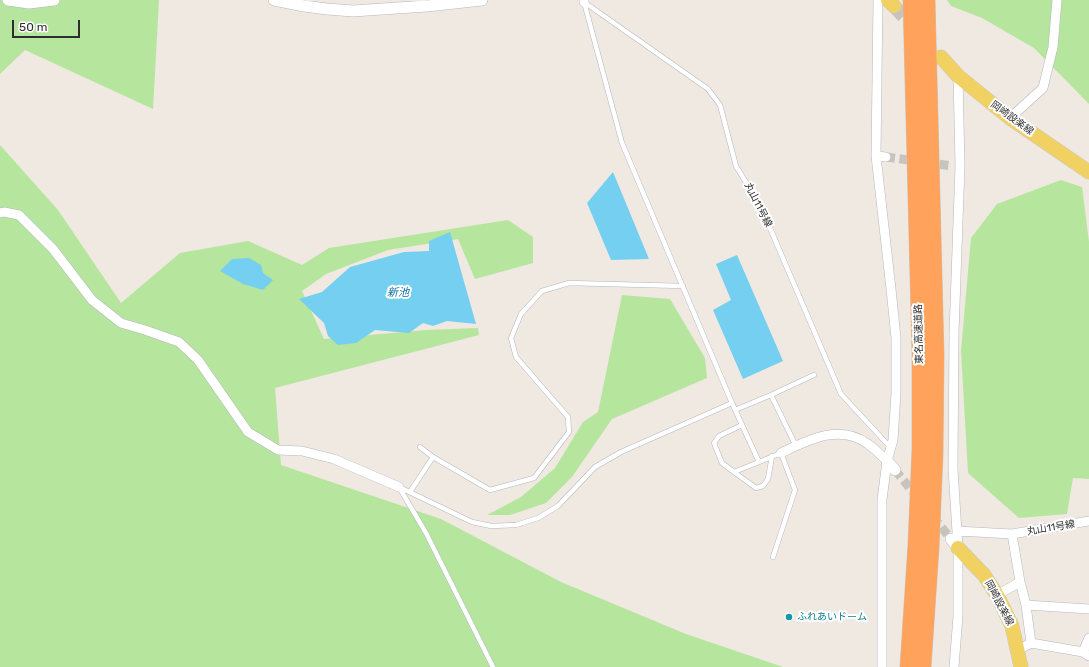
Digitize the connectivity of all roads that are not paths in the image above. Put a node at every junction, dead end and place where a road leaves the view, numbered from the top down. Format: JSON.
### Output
{"nodes":[{"id":1,"x":8,"y":0,"type":"edge"},
{"id":2,"x":54,"y":0,"type":"edge"},
{"id":3,"x":274,"y":0,"type":"edge"},
{"id":4,"x":482,"y":0,"type":"edge"},
{"id":5,"x":878,"y":0,"type":"edge"},
{"id":6,"x":911,"y":0,"type":"edge"},
{"id":7,"x":927,"y":0,"type":"edge"},
{"id":8,"x":1057,"y":0,"type":"edge"},
{"id":9,"x":584,"y":1,"type":"edge"},
{"id":10,"x":941,"y":57,"type":"dead end"},
{"id":11,"x":958,"y":76,"type":"junction"},
{"id":12,"x":1010,"y":118,"type":"junction"},
{"id":13,"x":876,"y":156,"type":"junction"},
{"id":14,"x":886,"y":157,"type":"tunnel mouth"},
{"id":15,"x":1089,"y":172,"type":"edge"},
{"id":16,"x":0,"y":213,"type":"edge"},
{"id":17,"x":683,"y":286,"type":"junction"},
{"id":18,"x":814,"y":375,"type":"dead end"},
{"id":19,"x":772,"y":395,"type":"junction"},
{"id":20,"x":732,"y":403,"type":"junction"},
{"id":21,"x":735,"y":410,"type":"junction"},
{"id":22,"x":742,"y":425,"type":"junction"},
{"id":23,"x":796,"y":446,"type":"junction"},
{"id":24,"x":420,"y":447,"type":"dead end"},
{"id":25,"x":891,"y":448,"type":"junction"},
{"id":26,"x":781,"y":453,"type":"junction"},
{"id":27,"x":772,"y":456,"type":"junction"},
{"id":28,"x":433,"y":457,"type":"junction"},
{"id":29,"x":887,"y":461,"type":"junction"},
{"id":30,"x":759,"y":462,"type":"junction"},
{"id":31,"x":895,"y":470,"type":"tunnel mouth"},
{"id":32,"x":734,"y":472,"type":"junction"},
{"id":33,"x":399,"y":487,"type":"junction"},
{"id":34,"x":410,"y":492,"type":"junction"},
{"id":35,"x":1089,"y":521,"type":"edge"},
{"id":36,"x":1012,"y":534,"type":"junction"},
{"id":37,"x":955,"y":540,"type":"junction"},
{"id":38,"x":773,"y":557,"type":"dead end"},
{"id":39,"x":1020,"y":582,"type":"junction"},
{"id":40,"x":997,"y":595,"type":"junction"},
{"id":41,"x":1026,"y":605,"type":"junction"},
{"id":42,"x":1089,"y":609,"type":"edge"},
{"id":43,"x":1089,"y":638,"type":"edge"},
{"id":44,"x":1030,"y":643,"type":"junction"},
{"id":45,"x":1018,"y":650,"type":"junction"},
{"id":46,"x":1086,"y":654,"type":"edge"},
{"id":47,"x":493,"y":667,"type":"edge"},
{"id":48,"x":882,"y":667,"type":"edge"},
{"id":49,"x":908,"y":667,"type":"edge"},
{"id":50,"x":923,"y":667,"type":"edge"},
{"id":51,"x":954,"y":667,"type":"edge"},
{"id":52,"x":1022,"y":667,"type":"edge"}],
"edges":[{"from":1,"to":2,"type":"street"},
{"from":3,"to":4,"type":"street"},
{"from":5,"to":13,"type":"street"},
{"from":6,"to":49,"type":"highway","name":"東名高速道路"},
{"from":7,"to":50,"type":"highway","name":"東名高速道路"},
{"from":8,"to":12,"type":"street"},
{"from":9,"to":17,"type":"lane"},
{"from":9,"to":25,"type":"lane","name":"丸山11号線"},
{"from":10,"to":11,"type":"main road","name":"岡崎設楽線"},
{"from":11,"to":12,"type":"main road","name":"岡崎設楽線"},
{"from":11,"to":37,"type":"street"},
{"from":12,"to":15,"type":"main road","name":"岡崎設楽線"},
{"from":13,"to":14,"type":"street"},
{"from":13,"to":25,"type":"street"},
{"from":16,"to":33,"type":"street"},
{"from":17,"to":20,"type":"lane"},
{"from":17,"to":28,"type":"lane"},
{"from":18,"to":19,"type":"lane"},
{"from":19,"to":21,"type":"lane"},
{"from":19,"to":23,"type":"lane"},
{"from":20,"to":21,"type":"lane"},
{"from":20,"to":34,"type":"lane"},
{"from":21,"to":22,"type":"lane"},
{"from":22,"to":30,"type":"lane"},
{"from":22,"to":32,"type":"lane"},
{"from":23,"to":26,"type":"street"},
{"from":23,"to":29,"type":"street"},
{"from":24,"to":28,"type":"lane"},
{"from":25,"to":29,"type":"street"},
{"from":26,"to":27,"type":"lane"},
{"from":26,"to":38,"type":"lane"},
{"from":27,"to":30,"type":"lane"},
{"from":27,"to":32,"type":"lane"},
{"from":28,"to":34,"type":"lane"},
{"from":29,"to":31,"type":"street"},
{"from":29,"to":48,"type":"street"},
{"from":30,"to":32,"type":"lane"},
{"from":33,"to":34,"type":"lane"},
{"from":33,"to":47,"type":"lane"},
{"from":35,"to":36,"type":"street","name":"丸山11号線"},
{"from":36,"to":37,"type":"street","name":"丸山11号線"},
{"from":36,"to":39,"type":"street"},
{"from":37,"to":40,"type":"main road","name":"岡崎設楽線"},
{"from":37,"to":51,"type":"street"},
{"from":39,"to":40,"type":"street"},
{"from":39,"to":41,"type":"street"},
{"from":40,"to":45,"type":"main road","name":"岡崎設楽線"},
{"from":41,"to":42,"type":"street"},
{"from":41,"to":44,"type":"street"},
{"from":43,"to":46,"type":"street"},
{"from":44,"to":45,"type":"street"},
{"from":44,"to":46,"type":"street"},
{"from":45,"to":52,"type":"main road","name":"岡崎設楽線"}]}
